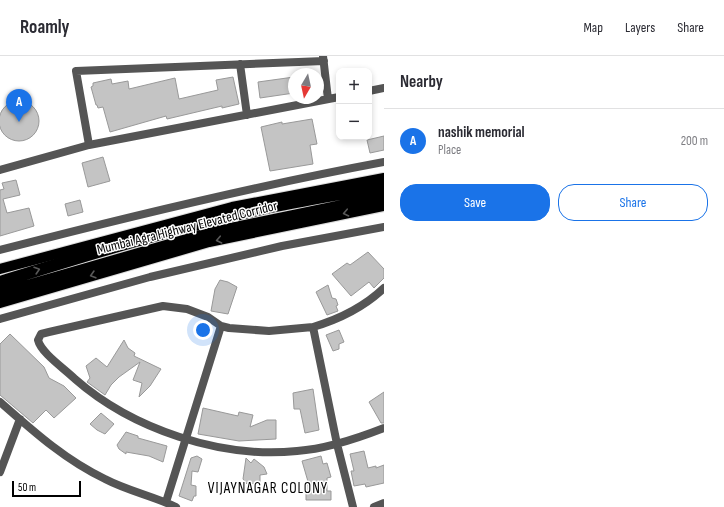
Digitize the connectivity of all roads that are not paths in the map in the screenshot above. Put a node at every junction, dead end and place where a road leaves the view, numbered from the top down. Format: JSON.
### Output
{"nodes":[{"id":1,"x":324,"y":58,"type":"edge"},
{"id":2,"x":240,"y":64,"type":"junction"},
{"id":3,"x":384,"y":88,"type":"edge"},
{"id":4,"x":372,"y":90,"type":"edge"},
{"id":5,"x":336,"y":98,"type":"edge"},
{"id":6,"x":328,"y":99,"type":"junction"},
{"id":7,"x":247,"y":115,"type":"junction"},
{"id":8,"x":89,"y":145,"type":"junction"},
{"id":9,"x":384,"y":162,"type":"edge"},
{"id":10,"x":0,"y":170,"type":"edge"},
{"id":11,"x":384,"y":178,"type":"edge"},
{"id":12,"x":384,"y":186,"type":"edge"},
{"id":13,"x":384,"y":197,"type":"edge"},
{"id":14,"x":384,"y":206,"type":"edge"},
{"id":15,"x":384,"y":227,"type":"edge"},
{"id":16,"x":0,"y":250,"type":"edge"},
{"id":17,"x":0,"y":269,"type":"edge"},
{"id":18,"x":0,"y":282,"type":"edge"},
{"id":19,"x":384,"y":288,"type":"edge"},
{"id":20,"x":0,"y":294,"type":"edge"},
{"id":21,"x":0,"y":302,"type":"edge"},
{"id":22,"x":0,"y":319,"type":"edge"},
{"id":23,"x":221,"y":326,"type":"junction"},
{"id":24,"x":313,"y":327,"type":"junction"},
{"id":25,"x":0,"y":402,"type":"edge"},
{"id":26,"x":20,"y":419,"type":"junction"},
{"id":27,"x":384,"y":428,"type":"edge"},
{"id":28,"x":185,"y":439,"type":"junction"},
{"id":29,"x":337,"y":444,"type":"junction"},
{"id":30,"x":0,"y":472,"type":"edge"},
{"id":31,"x":166,"y":502,"type":"junction"},
{"id":32,"x":384,"y":503,"type":"edge"},
{"id":33,"x":176,"y":507,"type":"edge"},
{"id":34,"x":353,"y":507,"type":"edge"},
{"id":35,"x":374,"y":507,"type":"edge"}],
"edges":[{"from":1,"to":2,"type":"street"},
{"from":1,"to":6,"type":"street"},
{"from":2,"to":7,"type":"street"},
{"from":2,"to":8,"type":"street"},
{"from":3,"to":4,"type":"street"},
{"from":5,"to":6,"type":"street"},
{"from":6,"to":7,"type":"street"},
{"from":7,"to":8,"type":"street"},
{"from":8,"to":10,"type":"street"},
{"from":9,"to":16,"type":"street"},
{"from":11,"to":17,"type":"main road"},
{"from":18,"to":12,"type":"highway","name":"Mumbai Agra Highway Elevated Corridor","one_way":true},
{"from":13,"to":20,"type":"highway","name":"Mumbai Agra Highway Elevated Corridor"},
{"from":14,"to":21,"type":"main road","one_way":true},
{"from":15,"to":22,"type":"street"},
{"from":19,"to":24,"type":"street"},
{"from":23,"to":24,"type":"street"},
{"from":23,"to":28,"type":"street"},
{"from":23,"to":28,"type":"street"},
{"from":24,"to":29,"type":"street"},
{"from":25,"to":26,"type":"street"},
{"from":26,"to":30,"type":"street"},
{"from":26,"to":31,"type":"street"},
{"from":27,"to":29,"type":"street"},
{"from":28,"to":29,"type":"street"},
{"from":28,"to":31,"type":"street"},
{"from":29,"to":34,"type":"street"},
{"from":31,"to":33,"type":"street"},
{"from":32,"to":35,"type":"street"}]}
